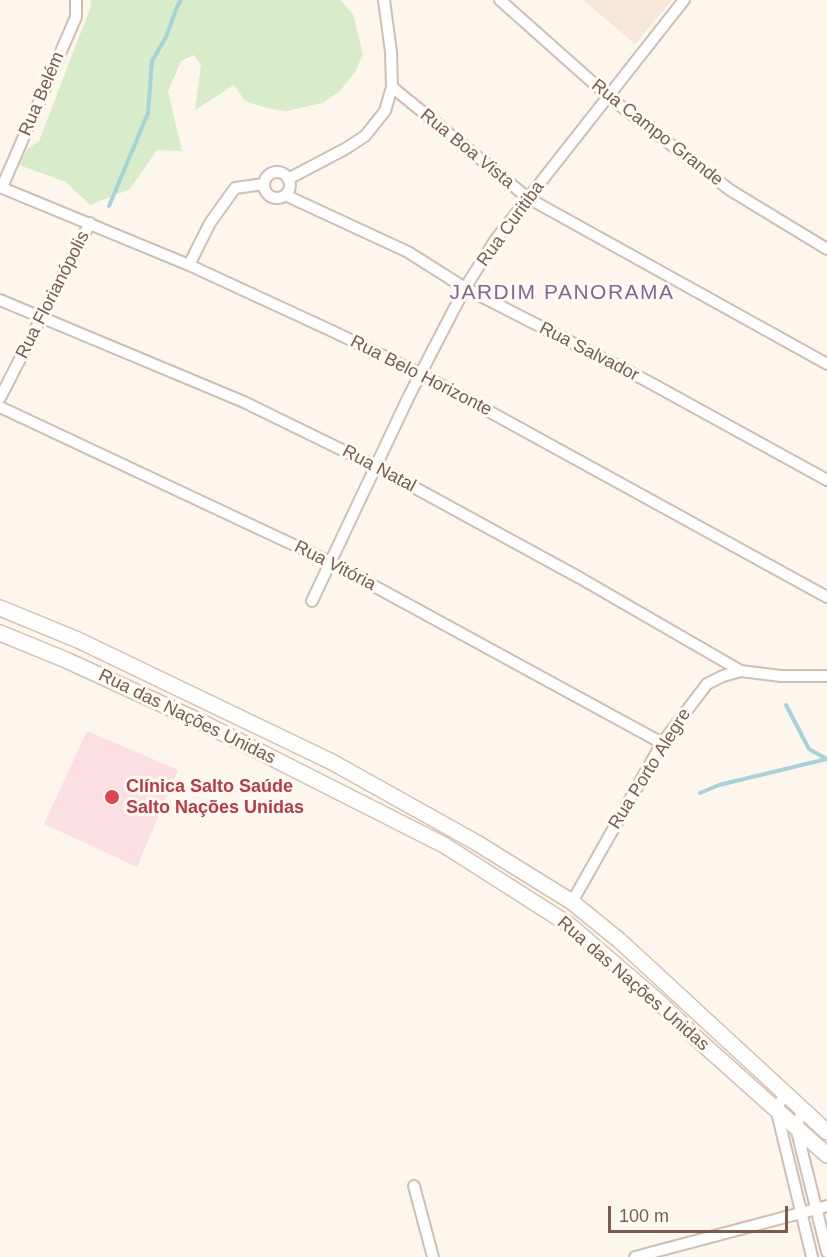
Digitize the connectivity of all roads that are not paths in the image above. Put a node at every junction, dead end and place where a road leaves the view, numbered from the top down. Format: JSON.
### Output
{"nodes":[{"id":1,"x":75,"y":0,"type":"edge"},
{"id":2,"x":384,"y":0,"type":"edge"},
{"id":3,"x":500,"y":0,"type":"edge"},
{"id":4,"x":684,"y":0,"type":"edge"},
{"id":5,"x":392,"y":87,"type":"junction"},
{"id":6,"x":609,"y":97,"type":"junction"},
{"id":7,"x":288,"y":179,"type":"junction"},
{"id":8,"x":264,"y":184,"type":"junction"},
{"id":9,"x":1,"y":187,"type":"edge"},
{"id":10,"x":285,"y":195,"type":"junction"},
{"id":11,"x":528,"y":198,"type":"junction"},
{"id":12,"x":90,"y":223,"type":"junction"},
{"id":13,"x":827,"y":249,"type":"edge"},
{"id":14,"x":189,"y":265,"type":"junction"},
{"id":15,"x":465,"y":288,"type":"junction"},
{"id":16,"x":0,"y":300,"type":"edge"},
{"id":17,"x":42,"y":317,"type":"junction"},
{"id":18,"x":827,"y":364,"type":"edge"},
{"id":19,"x":421,"y":374,"type":"junction"},
{"id":20,"x":0,"y":398,"type":"edge"},
{"id":21,"x":0,"y":407,"type":"edge"},
{"id":22,"x":375,"y":466,"type":"junction"},
{"id":23,"x":827,"y":480,"type":"edge"},
{"id":24,"x":330,"y":562,"type":"junction"},
{"id":25,"x":827,"y":597,"type":"edge"},
{"id":26,"x":312,"y":601,"type":"dead end"},
{"id":27,"x":0,"y":608,"type":"edge"},
{"id":28,"x":0,"y":633,"type":"edge"},
{"id":29,"x":78,"y":640,"type":"junction"},
{"id":30,"x":66,"y":660,"type":"junction"},
{"id":31,"x":741,"y":671,"type":"junction"},
{"id":32,"x":827,"y":676,"type":"edge"},
{"id":33,"x":662,"y":743,"type":"junction"},
{"id":34,"x":477,"y":843,"type":"junction"},
{"id":35,"x":444,"y":845,"type":"junction"},
{"id":36,"x":572,"y":902,"type":"junction"},
{"id":37,"x":786,"y":1094,"type":"junction"},
{"id":38,"x":776,"y":1108,"type":"junction"},
{"id":39,"x":803,"y":1110,"type":"junction"},
{"id":40,"x":796,"y":1127,"type":"junction"},
{"id":41,"x":827,"y":1132,"type":"edge"},
{"id":42,"x":827,"y":1155,"type":"edge"},
{"id":43,"x":414,"y":1186,"type":"dead end"},
{"id":44,"x":827,"y":1206,"type":"edge"},
{"id":45,"x":816,"y":1209,"type":"junction"},
{"id":46,"x":802,"y":1213,"type":"junction"},
{"id":47,"x":827,"y":1252,"type":"edge"},
{"id":48,"x":433,"y":1257,"type":"edge"},
{"id":49,"x":635,"y":1257,"type":"edge"},
{"id":50,"x":812,"y":1257,"type":"edge"}],
"edges":[{"from":1,"to":9,"type":"street","name":"Rua Belém"},
{"from":2,"to":5,"type":"street"},
{"from":3,"to":6,"type":"street","name":"Rua Campo Grande"},
{"from":4,"to":6,"type":"street","name":"Rua Curitiba"},
{"from":5,"to":7,"type":"street"},
{"from":5,"to":11,"type":"street","name":"Rua Boa Vista"},
{"from":6,"to":11,"type":"street","name":"Rua Curitiba"},
{"from":6,"to":13,"type":"street","name":"Rua Campo Grande"},
{"from":7,"to":8,"type":"street"},
{"from":7,"to":10,"type":"street"},
{"from":8,"to":10,"type":"street"},
{"from":8,"to":14,"type":"street"},
{"from":9,"to":12,"type":"street","name":"Rua Belo Horizonte"},
{"from":10,"to":15,"type":"street","name":"Rua Salvador"},
{"from":11,"to":15,"type":"street","name":"Rua Curitiba"},
{"from":11,"to":18,"type":"street","name":"Rua Boa Vista"},
{"from":12,"to":14,"type":"street","name":"Rua Belo Horizonte"},
{"from":12,"to":17,"type":"street","name":"Rua Florianópolis"},
{"from":14,"to":19,"type":"street","name":"Rua Belo Horizonte"},
{"from":15,"to":19,"type":"street","name":"Rua Curitiba"},
{"from":15,"to":23,"type":"street","name":"Rua Salvador"},
{"from":16,"to":17,"type":"street","name":"Rua Natal"},
{"from":17,"to":20,"type":"street","name":"Rua Florianópolis"},
{"from":17,"to":22,"type":"street","name":"Rua Natal"},
{"from":19,"to":22,"type":"street","name":"Rua Curitiba"},
{"from":19,"to":25,"type":"street","name":"Rua Belo Horizonte"},
{"from":21,"to":24,"type":"street","name":"Rua Vitória"},
{"from":22,"to":24,"type":"street","name":"Rua Curitiba"},
{"from":22,"to":31,"type":"street","name":"Rua Natal"},
{"from":24,"to":26,"type":"street","name":"Rua Curitiba"},
{"from":24,"to":33,"type":"street","name":"Rua Vitória"},
{"from":27,"to":29,"type":"main road","name":"Rua das Nações Unidas"},
{"from":28,"to":30,"type":"main road","name":"Rua das Nações Unidas"},
{"from":29,"to":30,"type":"main road"},
{"from":29,"to":34,"type":"main road","name":"Rua das Nações Unidas"},
{"from":30,"to":35,"type":"main road","name":"Rua das Nações Unidas"},
{"from":31,"to":32,"type":"street","name":"Rua Porto Alegre"},
{"from":31,"to":33,"type":"street","name":"Rua Porto Alegre"},
{"from":33,"to":36,"type":"street","name":"Rua Porto Alegre"},
{"from":34,"to":35,"type":"main road"},
{"from":34,"to":36,"type":"main road","name":"Rua das Nações Unidas"},
{"from":35,"to":38,"type":"main road","name":"Rua das Nações Unidas"},
{"from":36,"to":37,"type":"main road","name":"Rua das Nações Unidas"},
{"from":37,"to":38,"type":"street"},
{"from":37,"to":39,"type":"main road","name":"Rua das Nações Unidas"},
{"from":38,"to":40,"type":"main road","name":"Rua das Nações Unidas"},
{"from":38,"to":46,"type":"street"},
{"from":39,"to":40,"type":"street"},
{"from":39,"to":41,"type":"main road"},
{"from":40,"to":42,"type":"main road","name":"Rua das Nações Unidas"},
{"from":40,"to":45,"type":"street"},
{"from":43,"to":48,"type":"street"},
{"from":44,"to":45,"type":"street"},
{"from":45,"to":46,"type":"street"},
{"from":45,"to":47,"type":"street"},
{"from":46,"to":49,"type":"street"},
{"from":46,"to":50,"type":"street"}]}
